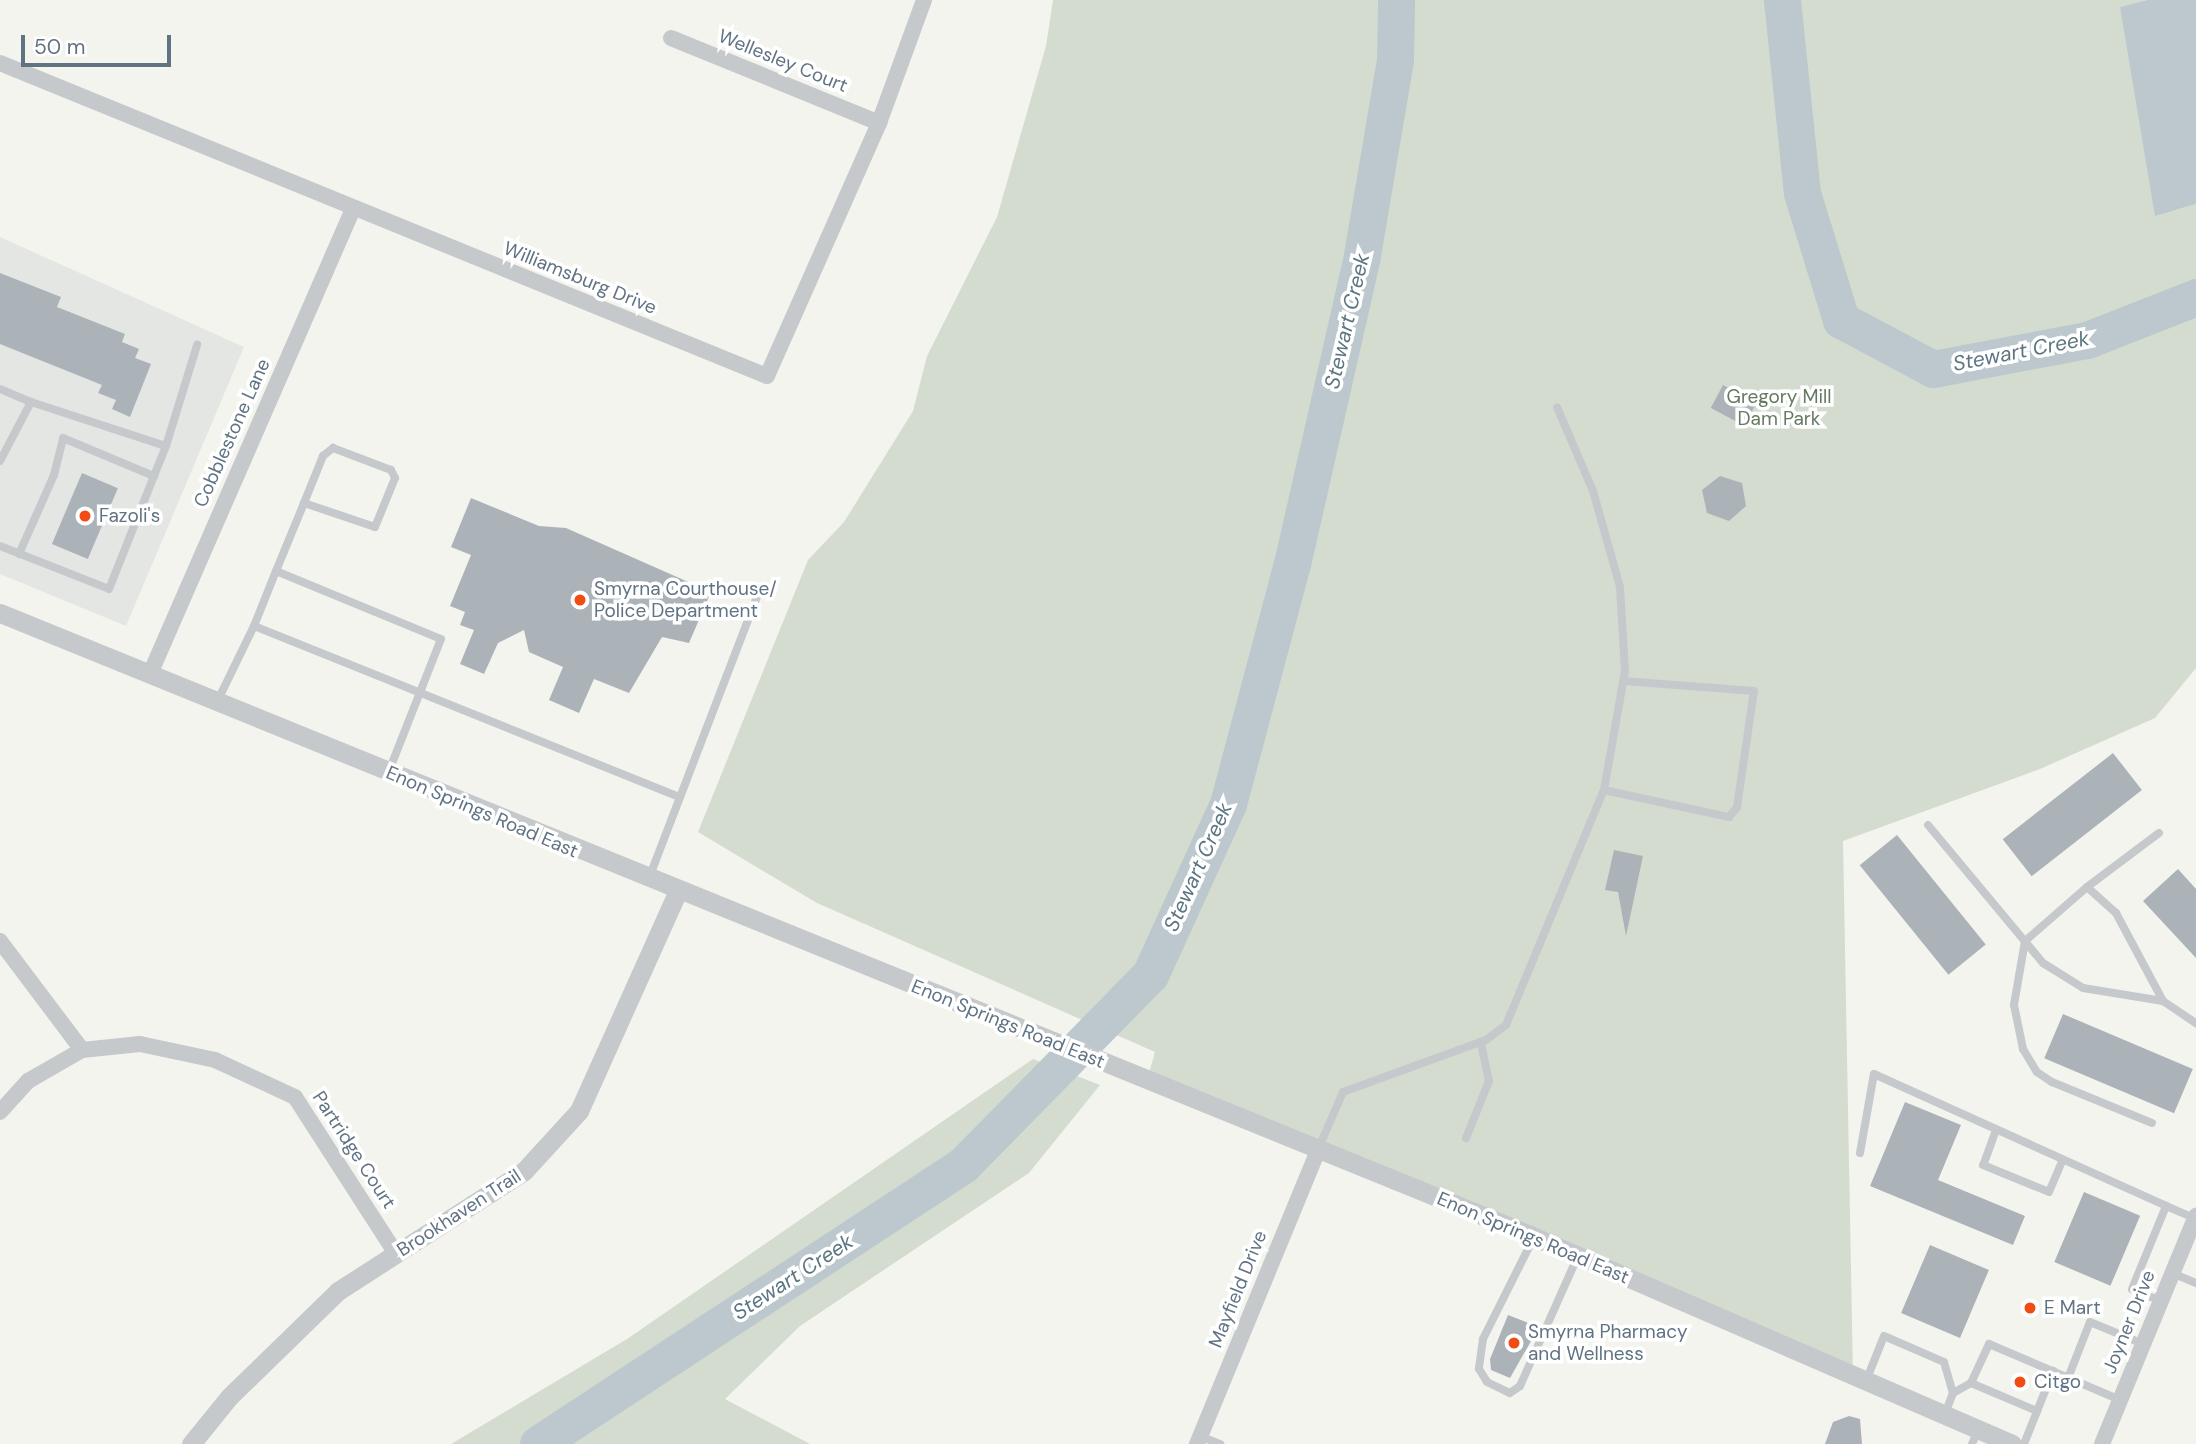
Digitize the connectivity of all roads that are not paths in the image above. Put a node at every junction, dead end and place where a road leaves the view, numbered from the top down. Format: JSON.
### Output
{"nodes":[{"id":1,"x":923,"y":0,"type":"edge"},
{"id":2,"x":671,"y":38,"type":"dead end"},
{"id":3,"x":0,"y":63,"type":"edge"},
{"id":4,"x":879,"y":123,"type":"junction"},
{"id":5,"x":353,"y":209,"type":"junction"},
{"id":6,"x":197,"y":345,"type":"dead end"},
{"id":7,"x":0,"y":389,"type":"edge"},
{"id":8,"x":31,"y":402,"type":"junction"},
{"id":9,"x":1557,"y":407,"type":"dead end"},
{"id":10,"x":166,"y":446,"type":"junction"},
{"id":11,"x":0,"y":461,"type":"edge"},
{"id":12,"x":154,"y":476,"type":"junction"},
{"id":13,"x":304,"y":503,"type":"junction"},
{"id":14,"x":0,"y":547,"type":"edge"},
{"id":15,"x":19,"y":554,"type":"junction"},
{"id":16,"x":276,"y":571,"type":"junction"},
{"id":17,"x":758,"y":597,"type":"dead end"},
{"id":18,"x":0,"y":612,"type":"edge"},
{"id":19,"x":254,"y":625,"type":"junction"},
{"id":20,"x":150,"y":674,"type":"junction"},
{"id":21,"x":1623,"y":681,"type":"junction"},
{"id":22,"x":424,"y":694,"type":"junction"},
{"id":23,"x":218,"y":702,"type":"junction"},
{"id":24,"x":388,"y":773,"type":"junction"},
{"id":25,"x":1604,"y":790,"type":"junction"},
{"id":26,"x":680,"y":797,"type":"junction"},
{"id":27,"x":1928,"y":825,"type":"dead end"},
{"id":28,"x":2160,"y":833,"type":"dead end"},
{"id":29,"x":648,"y":881,"type":"junction"},
{"id":30,"x":2087,"y":887,"type":"junction"},
{"id":31,"x":677,"y":893,"type":"junction"},
{"id":32,"x":0,"y":941,"type":"edge"},
{"id":33,"x":2025,"y":941,"type":"junction"},
{"id":34,"x":2163,"y":1001,"type":"junction"},
{"id":35,"x":2196,"y":1023,"type":"edge"},
{"id":36,"x":1481,"y":1042,"type":"junction"},
{"id":37,"x":82,"y":1050,"type":"junction"},
{"id":38,"x":0,"y":1112,"type":"edge"},
{"id":39,"x":2152,"y":1124,"type":"dead end"},
{"id":40,"x":1996,"y":1130,"type":"junction"},
{"id":41,"x":1466,"y":1138,"type":"dead end"},
{"id":42,"x":1318,"y":1150,"type":"junction"},
{"id":43,"x":1860,"y":1153,"type":"dead end"},
{"id":44,"x":2062,"y":1161,"type":"junction"},
{"id":45,"x":2165,"y":1206,"type":"junction"},
{"id":46,"x":2196,"y":1218,"type":"edge"},
{"id":47,"x":1534,"y":1237,"type":"junction"},
{"id":48,"x":396,"y":1254,"type":"junction"},
{"id":49,"x":1578,"y":1256,"type":"junction"},
{"id":50,"x":2172,"y":1273,"type":"junction"},
{"id":51,"x":2196,"y":1283,"type":"edge"},
{"id":52,"x":2161,"y":1301,"type":"junction"},
{"id":53,"x":2143,"y":1344,"type":"junction"},
{"id":54,"x":2053,"y":1371,"type":"junction"},
{"id":55,"x":2068,"y":1378,"type":"junction"},
{"id":56,"x":1866,"y":1381,"type":"junction"},
{"id":57,"x":1971,"y":1383,"type":"junction"},
{"id":58,"x":1953,"y":1393,"type":"junction"},
{"id":59,"x":2120,"y":1401,"type":"junction"},
{"id":60,"x":2037,"y":1411,"type":"junction"},
{"id":61,"x":1945,"y":1414,"type":"junction"},
{"id":62,"x":1975,"y":1437,"type":"edge"},
{"id":63,"x":1199,"y":1440,"type":"edge"},
{"id":64,"x":191,"y":1444,"type":"edge"},
{"id":65,"x":1220,"y":1444,"type":"edge"},
{"id":66,"x":2012,"y":1444,"type":"edge"},
{"id":67,"x":2024,"y":1444,"type":"edge"},
{"id":68,"x":2102,"y":1444,"type":"edge"}],
"edges":[{"from":1,"to":4,"type":"street","name":"Williamsburg Drive"},
{"from":2,"to":4,"type":"street","name":"Wellesley Court"},
{"from":3,"to":5,"type":"street","name":"Williamsburg Drive"},
{"from":4,"to":5,"type":"street","name":"Williamsburg Drive"},
{"from":5,"to":20,"type":"street","name":"Cobblestone Lane"},
{"from":6,"to":10,"type":"lane"},
{"from":7,"to":8,"type":"lane"},
{"from":8,"to":10,"type":"lane"},
{"from":8,"to":11,"type":"lane"},
{"from":9,"to":21,"type":"lane"},
{"from":10,"to":12,"type":"lane"},
{"from":12,"to":15,"type":"lane"},
{"from":12,"to":15,"type":"lane"},
{"from":13,"to":13,"type":"lane"},
{"from":13,"to":16,"type":"lane"},
{"from":14,"to":15,"type":"lane"},
{"from":16,"to":19,"type":"lane"},
{"from":16,"to":22,"type":"lane"},
{"from":17,"to":26,"type":"lane"},
{"from":18,"to":20,"type":"street","name":"Enon Springs Road East"},
{"from":19,"to":22,"type":"lane"},
{"from":19,"to":23,"type":"lane"},
{"from":20,"to":23,"type":"street","name":"Enon Springs Road East"},
{"from":21,"to":25,"type":"lane"},
{"from":21,"to":25,"type":"lane"},
{"from":22,"to":24,"type":"lane"},
{"from":22,"to":26,"type":"lane"},
{"from":23,"to":24,"type":"street","name":"Enon Springs Road East"},
{"from":24,"to":29,"type":"street","name":"Enon Springs Road East"},
{"from":25,"to":36,"type":"lane"},
{"from":26,"to":29,"type":"lane"},
{"from":27,"to":33,"type":"lane"},
{"from":28,"to":30,"type":"lane"},
{"from":29,"to":31,"type":"street","name":"Enon Springs Road East"},
{"from":30,"to":33,"type":"lane"},
{"from":30,"to":34,"type":"lane"},
{"from":31,"to":42,"type":"street","name":"Enon Springs Road East"},
{"from":31,"to":48,"type":"street","name":"Brookhaven Trail"},
{"from":32,"to":37,"type":"street"},
{"from":33,"to":34,"type":"lane"},
{"from":33,"to":39,"type":"lane"},
{"from":34,"to":35,"type":"lane"},
{"from":36,"to":41,"type":"lane"},
{"from":36,"to":42,"type":"lane"},
{"from":37,"to":38,"type":"street","name":"Partridge Court"},
{"from":37,"to":48,"type":"street","name":"Partridge Court"},
{"from":40,"to":43,"type":"lane"},
{"from":40,"to":44,"type":"lane"},
{"from":40,"to":44,"type":"lane"},
{"from":42,"to":47,"type":"street","name":"Enon Springs Road East"},
{"from":42,"to":63,"type":"street","name":"Mayfield Drive"},
{"from":44,"to":45,"type":"lane"},
{"from":45,"to":46,"type":"lane"},
{"from":45,"to":52,"type":"lane"},
{"from":46,"to":50,"type":"street","name":"Joyner Drive"},
{"from":47,"to":49,"type":"street","name":"Enon Springs Road East"},
{"from":47,"to":49,"type":"lane"},
{"from":48,"to":64,"type":"street","name":"Brookhaven Trail"},
{"from":49,"to":56,"type":"street","name":"Enon Springs Road East"},
{"from":50,"to":51,"type":"lane"},
{"from":50,"to":52,"type":"street","name":"Joyner Drive"},
{"from":52,"to":53,"type":"street","name":"Joyner Drive"},
{"from":53,"to":55,"type":"lane"},
{"from":53,"to":59,"type":"street","name":"Joyner Drive"},
{"from":54,"to":55,"type":"lane"},
{"from":54,"to":57,"type":"lane"},
{"from":54,"to":60,"type":"lane"},
{"from":55,"to":59,"type":"lane"},
{"from":56,"to":58,"type":"lane"},
{"from":56,"to":61,"type":"street","name":"Enon Springs Road East"},
{"from":57,"to":58,"type":"lane"},
{"from":57,"to":60,"type":"lane"},
{"from":58,"to":61,"type":"lane"},
{"from":59,"to":68,"type":"street","name":"Joyner Drive"},
{"from":60,"to":67,"type":"lane"},
{"from":61,"to":62,"type":"street","name":"Enon Springs Road East"},
{"from":62,"to":66,"type":"street","name":"Enon Springs Road East"},
{"from":63,"to":65,"type":"lane"}]}
